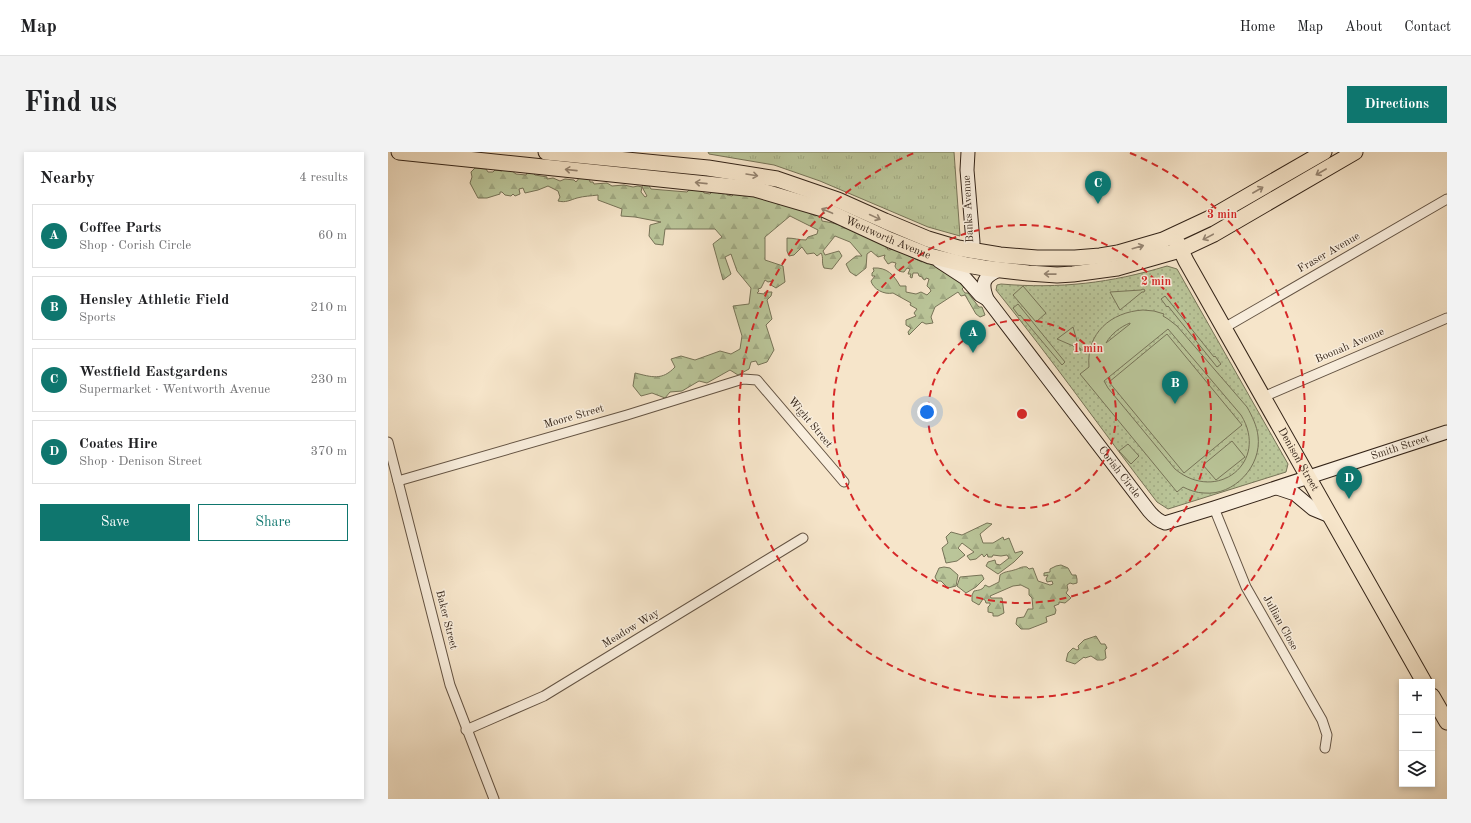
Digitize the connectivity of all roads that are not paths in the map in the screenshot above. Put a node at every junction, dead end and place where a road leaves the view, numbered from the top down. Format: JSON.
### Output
{"nodes":[{"id":1,"x":399,"y":152,"type":"edge"},
{"id":2,"x":546,"y":152,"type":"edge"},
{"id":3,"x":968,"y":152,"type":"edge"},
{"id":4,"x":1324,"y":152,"type":"edge"},
{"id":5,"x":1355,"y":152,"type":"edge"},
{"id":6,"x":1447,"y":199,"type":"edge"},
{"id":7,"x":1174,"y":236,"type":"junction"},
{"id":8,"x":1180,"y":250,"type":"junction"},
{"id":9,"x":930,"y":256,"type":"junction"},
{"id":10,"x":969,"y":258,"type":"junction"},
{"id":11,"x":999,"y":270,"type":"junction"},
{"id":12,"x":987,"y":298,"type":"junction"},
{"id":13,"x":1447,"y":318,"type":"edge"},
{"id":14,"x":1224,"y":328,"type":"junction"},
{"id":15,"x":757,"y":380,"type":"joint"},
{"id":16,"x":1263,"y":397,"type":"junction"},
{"id":17,"x":1447,"y":432,"type":"edge"},
{"id":18,"x":388,"y":442,"type":"edge"},
{"id":19,"x":1308,"y":477,"type":"junction"},
{"id":20,"x":398,"y":481,"type":"junction"},
{"id":21,"x":844,"y":482,"type":"dead end"},
{"id":22,"x":1277,"y":488,"type":"junction"},
{"id":23,"x":1214,"y":508,"type":"junction"},
{"id":24,"x":1330,"y":516,"type":"junction"},
{"id":25,"x":803,"y":538,"type":"dead end"},
{"id":26,"x":1422,"y":679,"type":"edge"},
{"id":27,"x":1435,"y":701,"type":"edge"},
{"id":28,"x":1447,"y":722,"type":"edge"},
{"id":29,"x":466,"y":730,"type":"junction"},
{"id":30,"x":1325,"y":748,"type":"dead end"},
{"id":31,"x":494,"y":799,"type":"edge"}],
"edges":[{"from":9,"to":1,"type":"main road","name":"Wentworth Avenue","one_way":true},
{"from":2,"to":10,"type":"main road","name":"Wentworth Avenue","one_way":true},
{"from":3,"to":10,"type":"street","name":"Banks Avenue"},
{"from":7,"to":4,"type":"main road","name":"Wentworth Avenue","one_way":true},
{"from":5,"to":8,"type":"main road","name":"Wentworth Avenue","one_way":true},
{"from":6,"to":14,"type":"street","name":"Fraser Avenue"},
{"from":7,"to":8,"type":"main road","name":"Denison Street"},
{"from":10,"to":7,"type":"main road","name":"Wentworth Avenue","one_way":true},
{"from":8,"to":11,"type":"main road","name":"Wentworth Avenue","one_way":true},
{"from":8,"to":14,"type":"main road","name":"Denison Street"},
{"from":9,"to":10,"type":"main road","name":"Wentworth Avenue"},
{"from":9,"to":12,"type":"street","name":"Corish Circle"},
{"from":10,"to":11,"type":"main road","name":"Wentworth Avenue"},
{"from":11,"to":12,"type":"street"},
{"from":12,"to":23,"type":"street","name":"Corish Circle"},
{"from":13,"to":16,"type":"street","name":"Boonah Avenue"},
{"from":14,"to":16,"type":"main road","name":"Denison Street"},
{"from":15,"to":20,"type":"street","name":"Moore Street"},
{"from":15,"to":21,"type":"street","name":"Wight Street"},
{"from":16,"to":19,"type":"main road","name":"Denison Street"},
{"from":17,"to":19,"type":"street","name":"Smith Street"},
{"from":18,"to":20,"type":"street","name":"Baker Street"},
{"from":19,"to":22,"type":"street","name":"Corish Circle"},
{"from":19,"to":24,"type":"main road","name":"Denison Street"},
{"from":20,"to":29,"type":"street","name":"Baker Street"},
{"from":22,"to":23,"type":"street","name":"Corish Circle"},
{"from":22,"to":24,"type":"street"},
{"from":23,"to":30,"type":"street","name":"Jullian Close"},
{"from":24,"to":26,"type":"main road","name":"Denison Street"},
{"from":25,"to":29,"type":"street","name":"Meadow Way"},
{"from":27,"to":28,"type":"main road"},
{"from":29,"to":31,"type":"street","name":"Baker Street"}]}
